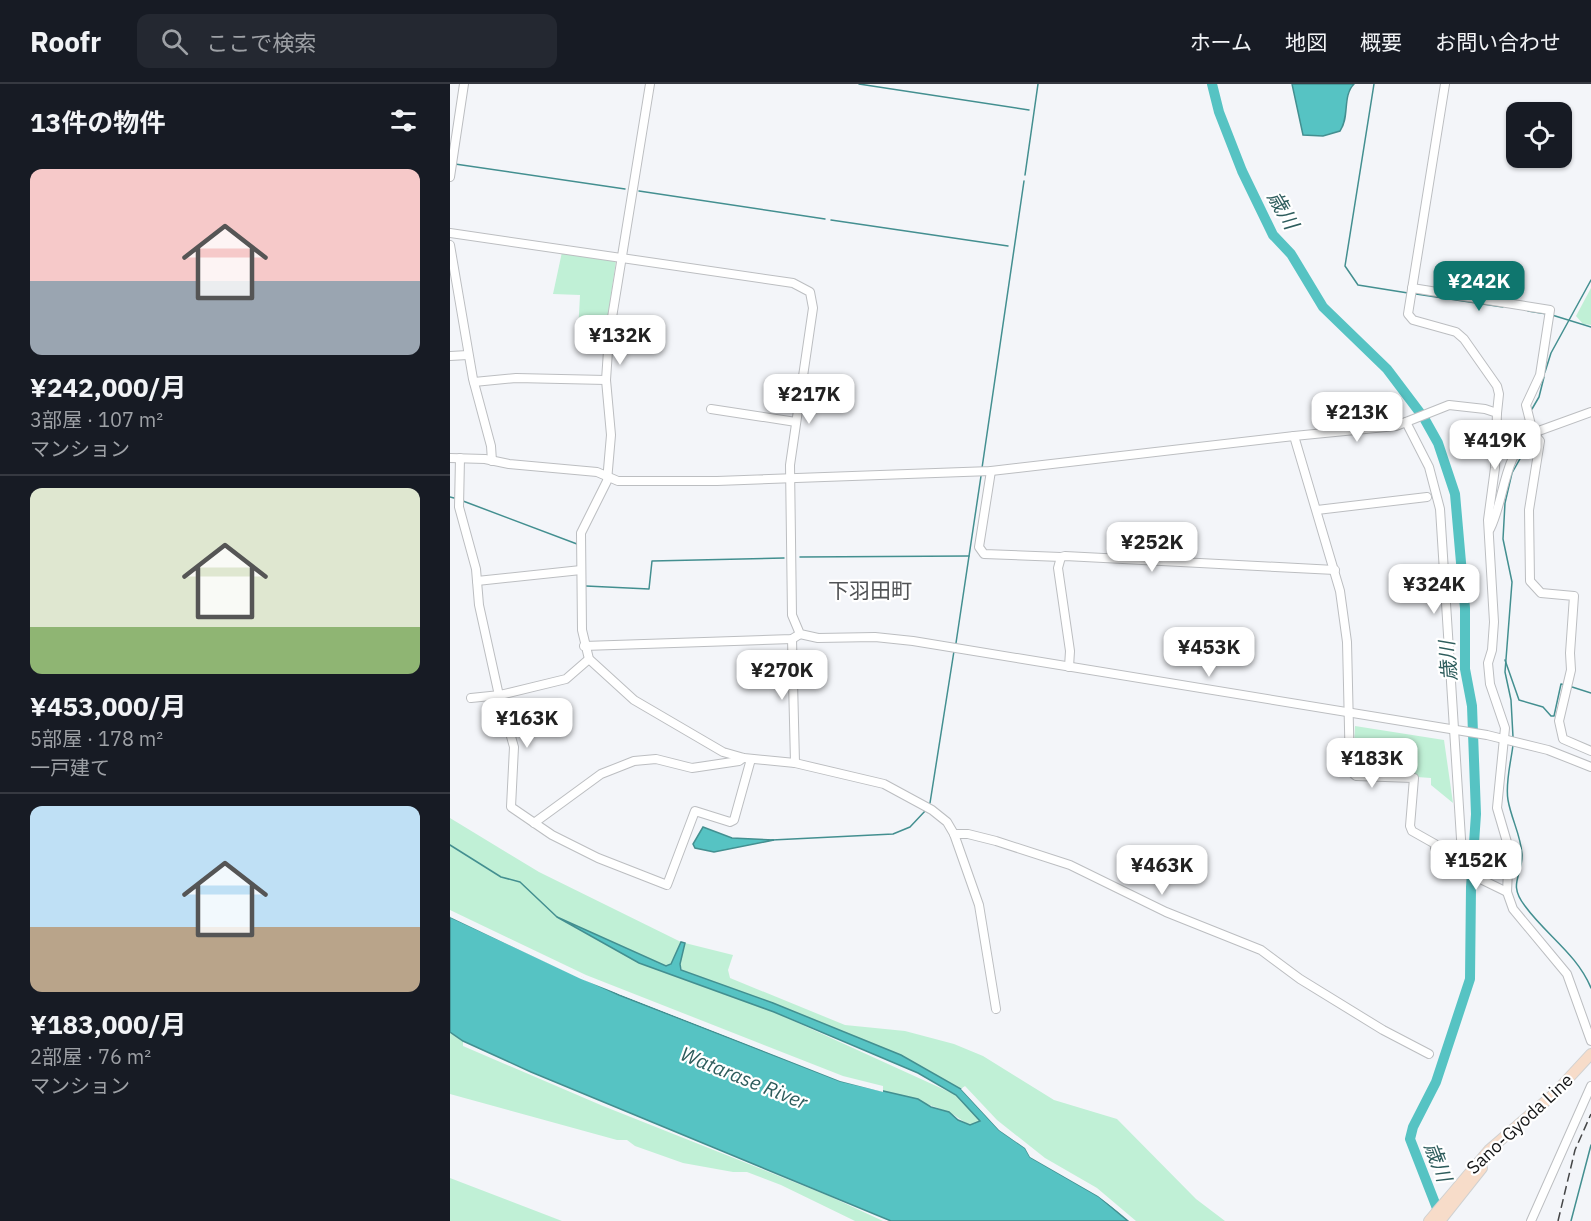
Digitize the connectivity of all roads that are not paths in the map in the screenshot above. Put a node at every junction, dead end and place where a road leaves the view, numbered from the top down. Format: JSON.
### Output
{"nodes":[{"id":1,"x":464,"y":84,"type":"edge"},
{"id":2,"x":650,"y":84,"type":"edge"},
{"id":3,"x":1445,"y":84,"type":"edge"},
{"id":4,"x":450,"y":177,"type":"edge"},
{"id":5,"x":450,"y":233,"type":"edge"},
{"id":6,"x":450,"y":245,"type":"edge"},
{"id":7,"x":623,"y":257,"type":"junction"},
{"id":8,"x":1412,"y":288,"type":"junction"},
{"id":9,"x":468,"y":355,"type":"junction"},
{"id":10,"x":450,"y":356,"type":"edge"},
{"id":11,"x":606,"y":380,"type":"junction"},
{"id":12,"x":474,"y":382,"type":"junction"},
{"id":13,"x":711,"y":409,"type":"dead end"},
{"id":14,"x":1591,"y":412,"type":"edge"},
{"id":15,"x":1497,"y":414,"type":"junction"},
{"id":16,"x":1409,"y":421,"type":"junction"},
{"id":17,"x":796,"y":422,"type":"junction"},
{"id":18,"x":1530,"y":435,"type":"junction"},
{"id":19,"x":1294,"y":436,"type":"junction"},
{"id":20,"x":450,"y":458,"type":"edge"},
{"id":21,"x":460,"y":458,"type":"junction"},
{"id":22,"x":492,"y":461,"type":"junction"},
{"id":23,"x":985,"y":472,"type":"junction"},
{"id":24,"x":608,"y":475,"type":"junction"},
{"id":25,"x":790,"y":479,"type":"junction"},
{"id":26,"x":1427,"y":497,"type":"dead end"},
{"id":27,"x":1317,"y":510,"type":"junction"},
{"id":28,"x":1487,"y":531,"type":"junction"},
{"id":29,"x":1061,"y":557,"type":"junction"},
{"id":30,"x":581,"y":570,"type":"junction"},
{"id":31,"x":1335,"y":570,"type":"junction"},
{"id":32,"x":477,"y":581,"type":"junction"},
{"id":33,"x":796,"y":636,"type":"junction"},
{"id":34,"x":584,"y":646,"type":"junction"},
{"id":35,"x":589,"y":659,"type":"junction"},
{"id":36,"x":1069,"y":667,"type":"junction"},
{"id":37,"x":500,"y":695,"type":"junction"},
{"id":38,"x":471,"y":698,"type":"dead end"},
{"id":39,"x":1350,"y":714,"type":"junction"},
{"id":40,"x":1456,"y":731,"type":"junction"},
{"id":41,"x":1503,"y":738,"type":"junction"},
{"id":42,"x":1591,"y":752,"type":"edge"},
{"id":43,"x":747,"y":758,"type":"junction"},
{"id":44,"x":795,"y":763,"type":"junction"},
{"id":45,"x":1591,"y":766,"type":"edge"},
{"id":46,"x":534,"y":823,"type":"junction"},
{"id":47,"x":954,"y":834,"type":"junction"},
{"id":48,"x":1464,"y":871,"type":"junction"},
{"id":49,"x":1507,"y":892,"type":"junction"},
{"id":50,"x":996,"y":1009,"type":"dead end"},
{"id":51,"x":1591,"y":1041,"type":"edge"},
{"id":52,"x":1429,"y":1054,"type":"dead end"},
{"id":53,"x":1591,"y":1054,"type":"edge"},
{"id":54,"x":1591,"y":1065,"type":"edge"},
{"id":55,"x":1591,"y":1086,"type":"edge"},
{"id":56,"x":1451,"y":1200,"type":"junction"},
{"id":57,"x":1429,"y":1221,"type":"edge"},
{"id":58,"x":1440,"y":1221,"type":"edge"},
{"id":59,"x":1531,"y":1221,"type":"edge"}],
"edges":[{"from":1,"to":4,"type":"street"},
{"from":2,"to":7,"type":"street"},
{"from":3,"to":8,"type":"street"},
{"from":5,"to":7,"type":"street"},
{"from":6,"to":9,"type":"street"},
{"from":7,"to":11,"type":"street"},
{"from":7,"to":17,"type":"street"},
{"from":8,"to":15,"type":"street"},
{"from":8,"to":18,"type":"street"},
{"from":9,"to":10,"type":"street"},
{"from":9,"to":12,"type":"street"},
{"from":11,"to":12,"type":"street"},
{"from":11,"to":24,"type":"street"},
{"from":12,"to":22,"type":"street"},
{"from":13,"to":17,"type":"street"},
{"from":14,"to":18,"type":"street"},
{"from":15,"to":16,"type":"street"},
{"from":15,"to":28,"type":"street"},
{"from":16,"to":19,"type":"street"},
{"from":16,"to":40,"type":"street"},
{"from":17,"to":25,"type":"street"},
{"from":18,"to":28,"type":"street"},
{"from":18,"to":42,"type":"street"},
{"from":19,"to":23,"type":"street"},
{"from":19,"to":27,"type":"street"},
{"from":20,"to":21,"type":"street"},
{"from":21,"to":22,"type":"street"},
{"from":21,"to":32,"type":"street"},
{"from":22,"to":24,"type":"street"},
{"from":23,"to":25,"type":"street"},
{"from":23,"to":29,"type":"street"},
{"from":24,"to":25,"type":"street"},
{"from":24,"to":30,"type":"street"},
{"from":25,"to":33,"type":"street"},
{"from":26,"to":27,"type":"street"},
{"from":27,"to":31,"type":"street"},
{"from":28,"to":41,"type":"street"},
{"from":29,"to":31,"type":"street"},
{"from":29,"to":36,"type":"street"},
{"from":30,"to":32,"type":"street"},
{"from":30,"to":34,"type":"street"},
{"from":31,"to":39,"type":"street"},
{"from":32,"to":37,"type":"street"},
{"from":33,"to":34,"type":"street"},
{"from":33,"to":36,"type":"street"},
{"from":33,"to":44,"type":"street"},
{"from":34,"to":35,"type":"street"},
{"from":35,"to":37,"type":"street"},
{"from":35,"to":43,"type":"street"},
{"from":36,"to":39,"type":"street"},
{"from":37,"to":38,"type":"street"},
{"from":37,"to":46,"type":"street"},
{"from":39,"to":40,"type":"street"},
{"from":39,"to":48,"type":"street"},
{"from":40,"to":41,"type":"street"},
{"from":40,"to":48,"type":"street"},
{"from":41,"to":45,"type":"street"},
{"from":41,"to":49,"type":"street"},
{"from":43,"to":44,"type":"street"},
{"from":43,"to":46,"type":"street"},
{"from":43,"to":46,"type":"street"},
{"from":44,"to":47,"type":"street"},
{"from":47,"to":50,"type":"street"},
{"from":47,"to":52,"type":"street"},
{"from":48,"to":49,"type":"street"},
{"from":49,"to":51,"type":"street"},
{"from":53,"to":56,"type":"main road","name":"Sano-Gyoda Line"},
{"from":54,"to":56,"type":"main road","name":"Sano-Gyoda Line"},
{"from":55,"to":59,"type":"street"},
{"from":56,"to":57,"type":"main road"},
{"from":56,"to":58,"type":"main road"}]}
